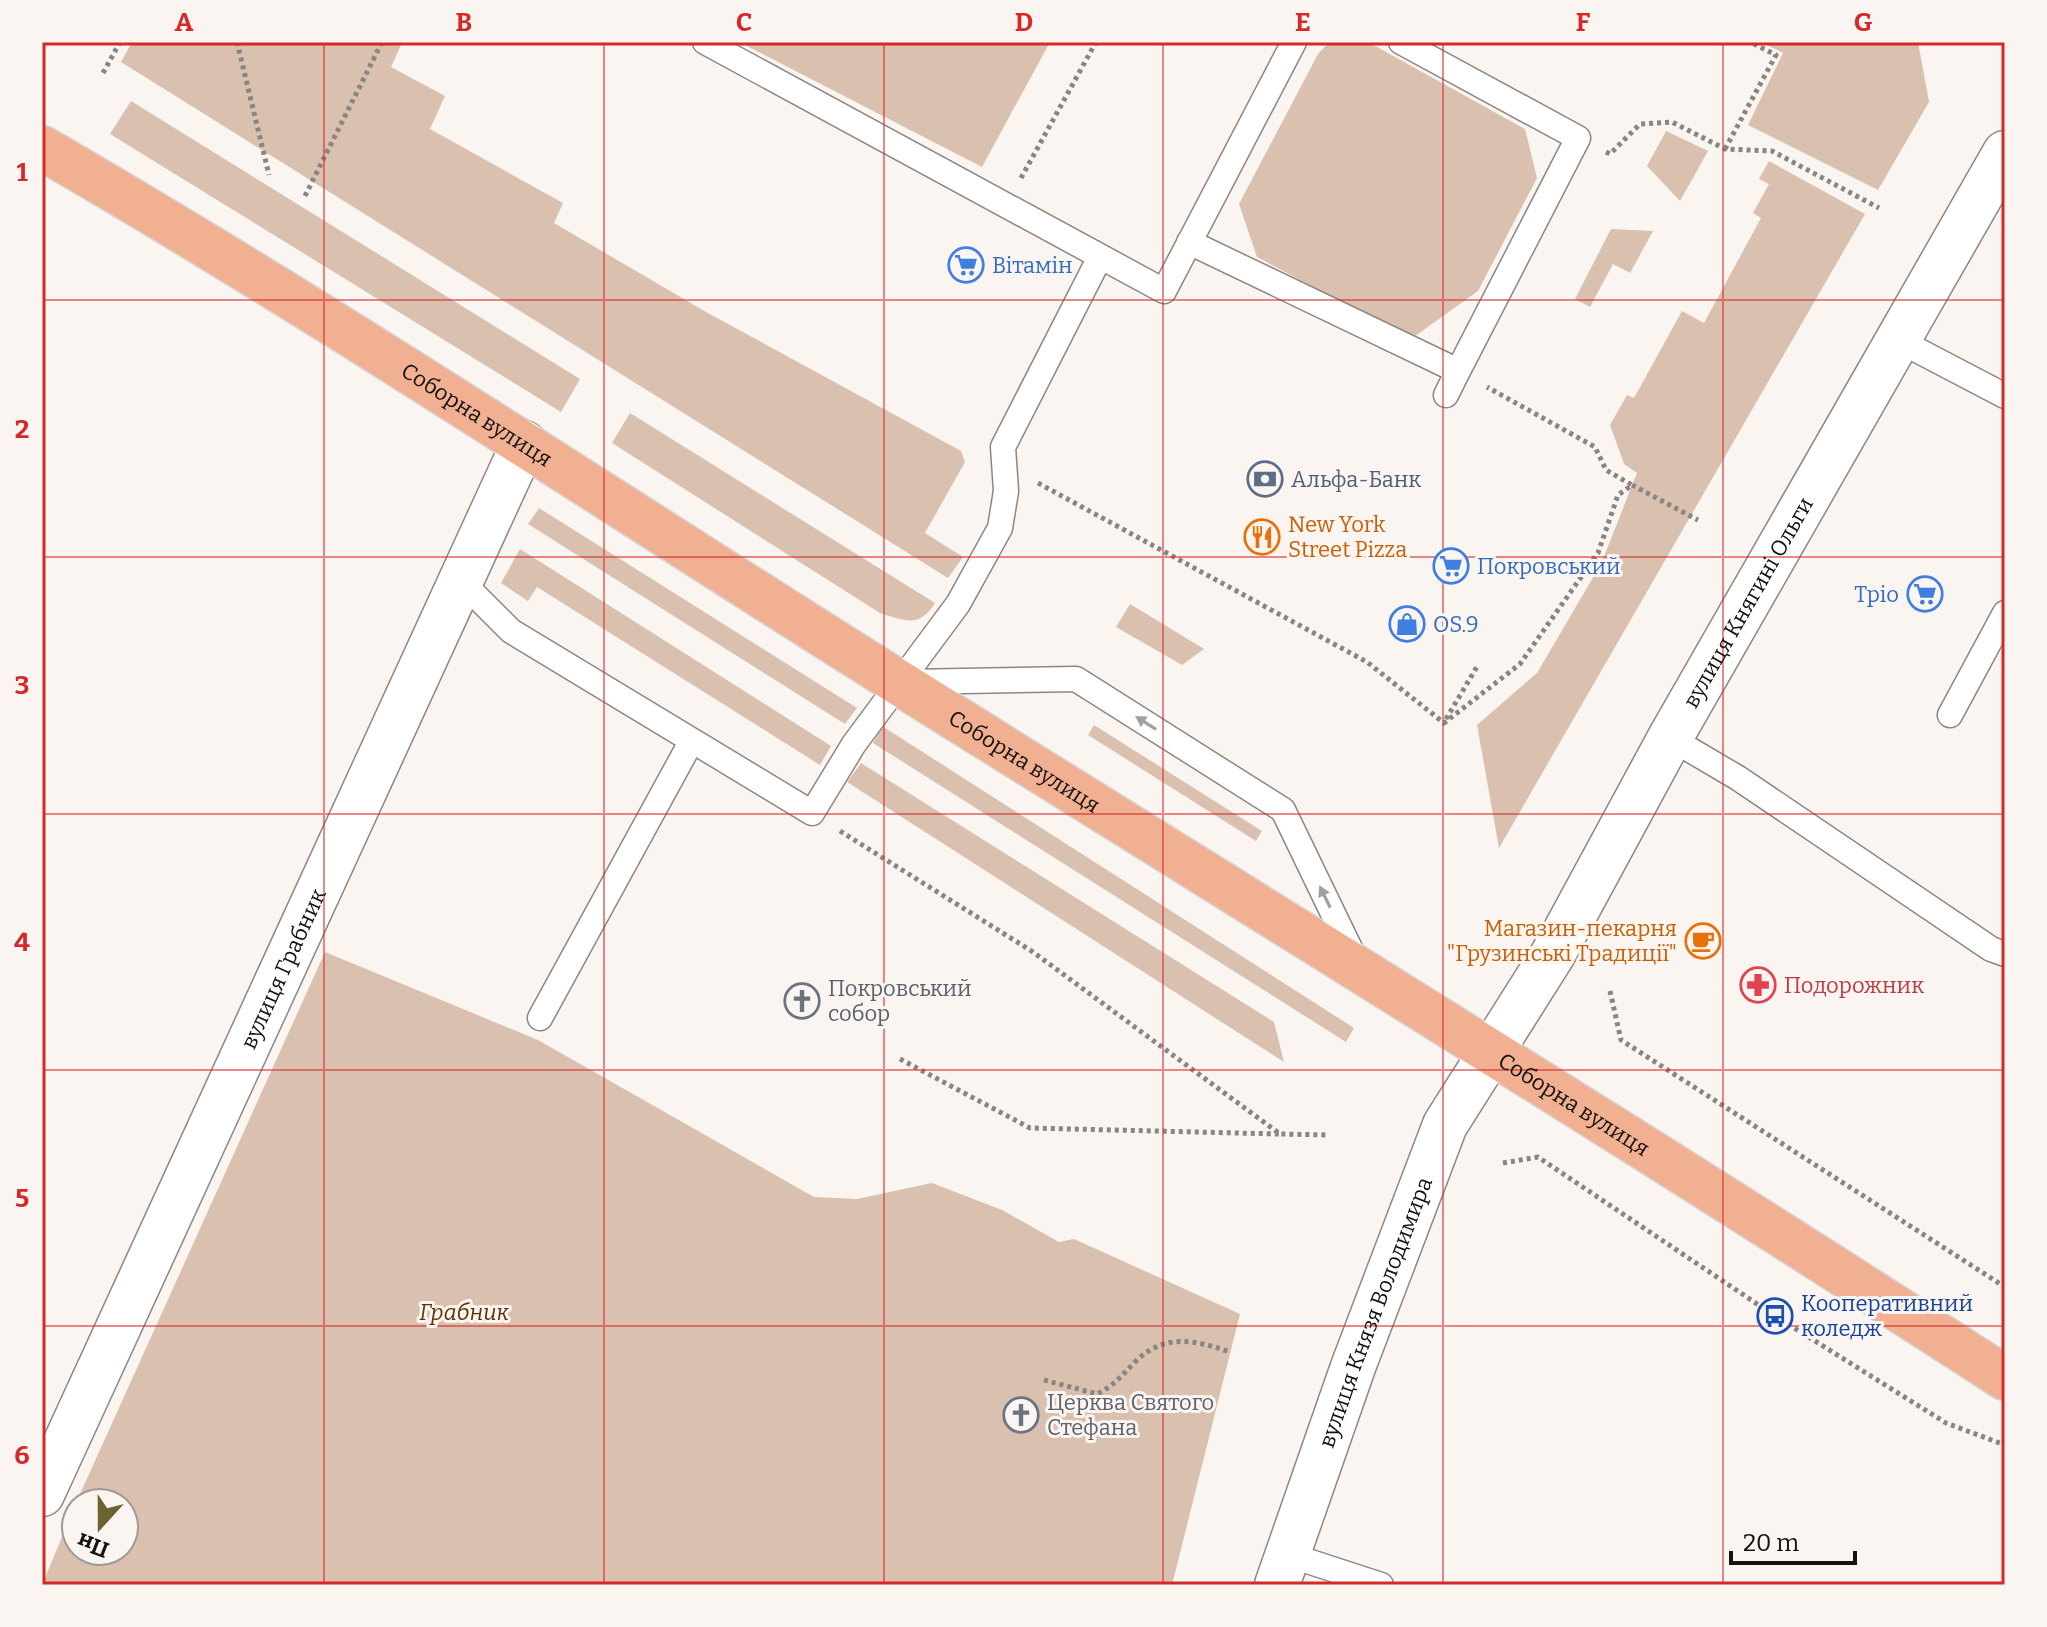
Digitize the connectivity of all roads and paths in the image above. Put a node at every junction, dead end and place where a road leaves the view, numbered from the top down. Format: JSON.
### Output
{"nodes":[{"id":1,"x":120,"y":42,"type":"edge"},
{"id":2,"x":237,"y":42,"type":"edge"},
{"id":3,"x":382,"y":42,"type":"edge"},
{"id":4,"x":705,"y":42,"type":"edge"},
{"id":5,"x":1096,"y":42,"type":"edge"},
{"id":6,"x":1294,"y":42,"type":"edge"},
{"id":7,"x":1401,"y":42,"type":"edge"},
{"id":8,"x":1750,"y":42,"type":"edge"},
{"id":9,"x":103,"y":73,"type":"dead end"},
{"id":10,"x":1578,"y":138,"type":"junction"},
{"id":11,"x":42,"y":148,"type":"edge"},
{"id":12,"x":1725,"y":149,"type":"junction"},
{"id":13,"x":2005,"y":153,"type":"edge"},
{"id":14,"x":269,"y":175,"type":"dead end"},
{"id":15,"x":305,"y":196,"type":"dead end"},
{"id":16,"x":1006,"y":205,"type":"junction"},
{"id":17,"x":1879,"y":208,"type":"dead end"},
{"id":18,"x":1189,"y":242,"type":"junction"},
{"id":19,"x":1100,"y":257,"type":"junction"},
{"id":20,"x":1898,"y":340,"type":"junction"},
{"id":21,"x":1458,"y":371,"type":"junction"},
{"id":22,"x":1446,"y":395,"type":"dead end"},
{"id":23,"x":2005,"y":396,"type":"edge"},
{"id":24,"x":524,"y":443,"type":"junction"},
{"id":25,"x":1006,"y":466,"type":"junction"},
{"id":26,"x":1632,"y":485,"type":"junction"},
{"id":27,"x":1698,"y":520,"type":"dead end"},
{"id":28,"x":461,"y":581,"type":"junction"},
{"id":29,"x":2005,"y":613,"type":"edge"},
{"id":30,"x":1478,"y":665,"type":"dead end"},
{"id":31,"x":898,"y":682,"type":"junction"},
{"id":32,"x":1950,"y":715,"type":"dead end"},
{"id":33,"x":1444,"y":723,"type":"junction"},
{"id":34,"x":1670,"y":738,"type":"junction"},
{"id":35,"x":691,"y":742,"type":"junction"},
{"id":36,"x":812,"y":813,"type":"junction"},
{"id":37,"x":2005,"y":954,"type":"edge"},
{"id":38,"x":1359,"y":968,"type":"junction"},
{"id":39,"x":1610,"y":991,"type":"dead end"},
{"id":40,"x":540,"y":1018,"type":"dead end"},
{"id":41,"x":1492,"y":1050,"type":"junction"},
{"id":42,"x":900,"y":1059,"type":"dead end"},
{"id":43,"x":1280,"y":1134,"type":"junction"},
{"id":44,"x":1329,"y":1135,"type":"dead end"},
{"id":45,"x":1503,"y":1163,"type":"dead end"},
{"id":46,"x":2005,"y":1287,"type":"edge"},
{"id":47,"x":1230,"y":1352,"type":"dead end"},
{"id":48,"x":2005,"y":1378,"type":"edge"},
{"id":49,"x":1044,"y":1380,"type":"dead end"},
{"id":50,"x":2005,"y":1445,"type":"edge"},
{"id":51,"x":42,"y":1494,"type":"edge"},
{"id":52,"x":1282,"y":1570,"type":"edge"},
{"id":53,"x":1381,"y":1585,"type":"edge"}],
"edges":[{"from":1,"to":9,"type":"path"},
{"from":2,"to":14,"type":"path"},
{"from":3,"to":15,"type":"path"},
{"from":4,"to":16,"type":"lane"},
{"from":5,"to":16,"type":"path"},
{"from":6,"to":18,"type":"lane"},
{"from":7,"to":10,"type":"lane"},
{"from":8,"to":12,"type":"path"},
{"from":10,"to":12,"type":"path"},
{"from":10,"to":21,"type":"lane"},
{"from":11,"to":24,"type":"main road","name":"Соборна вулиця"},
{"from":12,"to":17,"type":"path"},
{"from":13,"to":20,"type":"street","name":"вулиця Княгині Ольги"},
{"from":16,"to":19,"type":"lane"},
{"from":18,"to":19,"type":"lane"},
{"from":18,"to":21,"type":"lane"},
{"from":19,"to":25,"type":"lane"},
{"from":20,"to":23,"type":"lane"},
{"from":20,"to":34,"type":"street","name":"вулиця Княгині Ольги"},
{"from":21,"to":22,"type":"lane"},
{"from":21,"to":26,"type":"path"},
{"from":24,"to":28,"type":"street","name":"вулиця Грабник"},
{"from":24,"to":31,"type":"main road","name":"Соборна вулиця"},
{"from":25,"to":31,"type":"lane"},
{"from":25,"to":33,"type":"path"},
{"from":26,"to":27,"type":"path"},
{"from":26,"to":33,"type":"path"},
{"from":28,"to":35,"type":"lane"},
{"from":28,"to":51,"type":"street","name":"вулиця Грабник"},
{"from":29,"to":32,"type":"lane"},
{"from":30,"to":33,"type":"path"},
{"from":31,"to":36,"type":"lane"},
{"from":31,"to":38,"type":"main road","name":"Соборна вулиця"},
{"from":38,"to":31,"type":"lane","one_way":true},
{"from":34,"to":37,"type":"lane"},
{"from":34,"to":41,"type":"street","name":"вулиця Княгині Ольги"},
{"from":35,"to":36,"type":"lane"},
{"from":35,"to":40,"type":"lane"},
{"from":36,"to":43,"type":"path"},
{"from":38,"to":41,"type":"main road","name":"Соборна вулиця"},
{"from":39,"to":46,"type":"path"},
{"from":41,"to":48,"type":"main road","name":"Соборна вулиця"},
{"from":41,"to":52,"type":"street","name":"вулиця Князя Володимира"},
{"from":42,"to":43,"type":"path"},
{"from":43,"to":44,"type":"path"},
{"from":45,"to":50,"type":"path"},
{"from":47,"to":49,"type":"path"},
{"from":52,"to":53,"type":"lane"}]}
